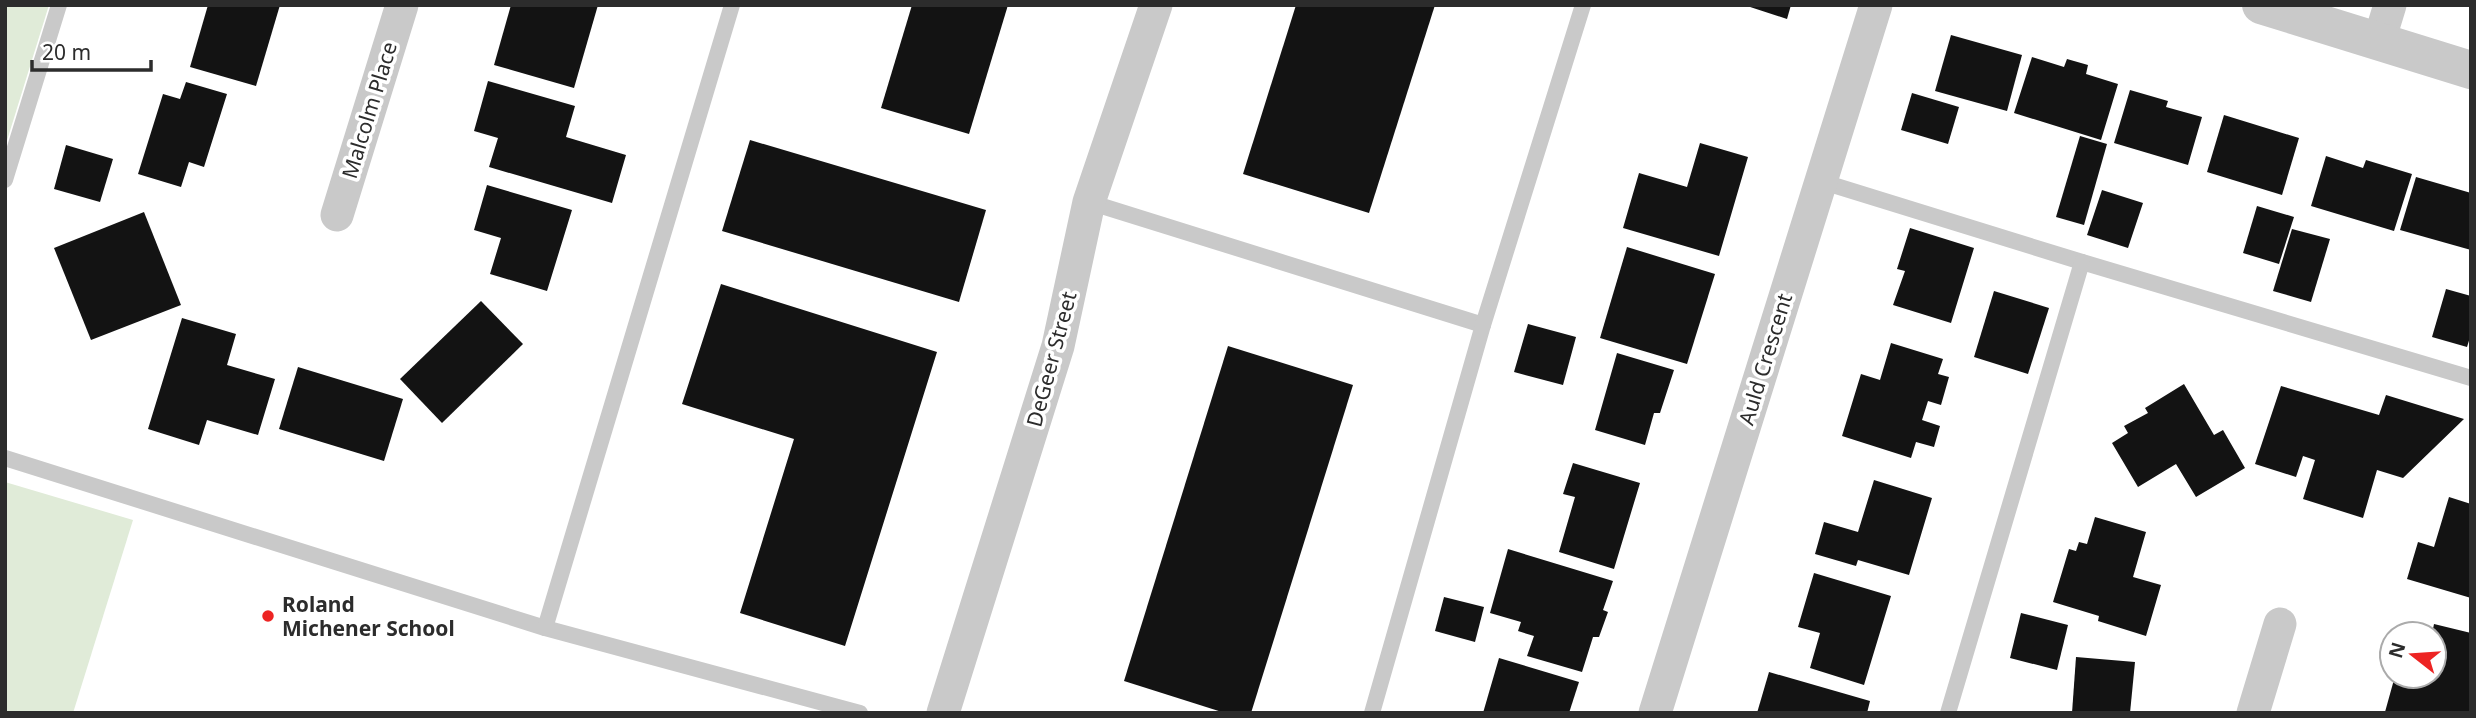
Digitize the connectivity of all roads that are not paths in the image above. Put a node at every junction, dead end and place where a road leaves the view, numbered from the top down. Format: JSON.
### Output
{"nodes":[{"id":1,"x":59,"y":5,"type":"edge"},
{"id":2,"x":401,"y":5,"type":"edge"},
{"id":3,"x":732,"y":5,"type":"edge"},
{"id":4,"x":1156,"y":5,"type":"edge"},
{"id":5,"x":1583,"y":5,"type":"edge"},
{"id":6,"x":1876,"y":5,"type":"edge"},
{"id":7,"x":2261,"y":5,"type":"edge"},
{"id":8,"x":2385,"y":23,"type":"edge"},
{"id":9,"x":2471,"y":69,"type":"edge"},
{"id":10,"x":5,"y":180,"type":"edge"},
{"id":11,"x":1821,"y":181,"type":"junction"},
{"id":12,"x":1089,"y":202,"type":"junction"},
{"id":13,"x":337,"y":215,"type":"dead end"},
{"id":14,"x":2082,"y":262,"type":"junction"},
{"id":15,"x":1483,"y":325,"type":"junction"},
{"id":16,"x":2471,"y":379,"type":"edge"},
{"id":17,"x":5,"y":458,"type":"edge"},
{"id":18,"x":2280,"y":624,"type":"dead end"},
{"id":19,"x":545,"y":628,"type":"junction"},
{"id":20,"x":860,"y":713,"type":"edge"},
{"id":21,"x":943,"y":713,"type":"edge"},
{"id":22,"x":1372,"y":713,"type":"edge"},
{"id":23,"x":1655,"y":713,"type":"edge"},
{"id":24,"x":1948,"y":713,"type":"edge"},
{"id":25,"x":2253,"y":713,"type":"edge"}],
"edges":[{"from":1,"to":10,"type":"lane"},
{"from":2,"to":13,"type":"street","name":"Malcolm Place"},
{"from":3,"to":19,"type":"lane"},
{"from":4,"to":12,"type":"street","name":"DeGeer Street"},
{"from":5,"to":15,"type":"lane"},
{"from":6,"to":11,"type":"street","name":"Auld Crescent"},
{"from":7,"to":8,"type":"street"},
{"from":8,"to":9,"type":"street"},
{"from":11,"to":14,"type":"lane"},
{"from":11,"to":23,"type":"street","name":"Auld Crescent"},
{"from":12,"to":15,"type":"lane"},
{"from":12,"to":21,"type":"street","name":"DeGeer Street"},
{"from":14,"to":16,"type":"lane"},
{"from":14,"to":24,"type":"lane"},
{"from":15,"to":22,"type":"lane"},
{"from":17,"to":19,"type":"lane"},
{"from":18,"to":25,"type":"street"},
{"from":19,"to":20,"type":"lane"}]}
